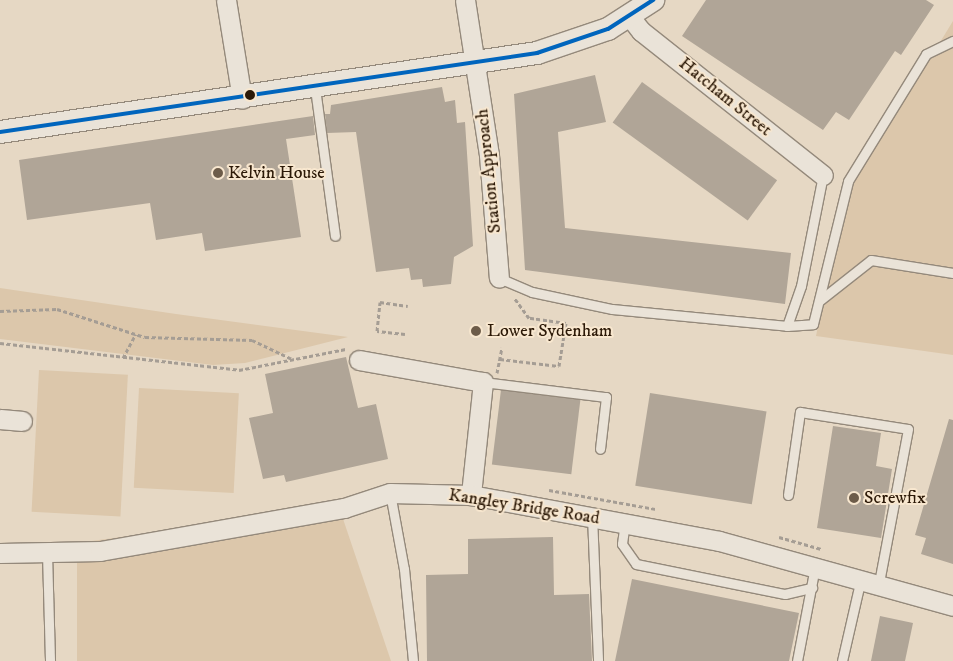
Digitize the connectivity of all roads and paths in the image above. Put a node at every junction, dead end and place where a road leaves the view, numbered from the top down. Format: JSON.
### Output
{"nodes":[{"id":1,"x":226,"y":0,"type":"edge"},
{"id":2,"x":465,"y":0,"type":"edge"},
{"id":3,"x":653,"y":0,"type":"edge"},
{"id":4,"x":630,"y":16,"type":"junction"},
{"id":5,"x":953,"y":41,"type":"edge"},
{"id":6,"x":477,"y":64,"type":"junction"},
{"id":7,"x":315,"y":88,"type":"junction"},
{"id":8,"x":242,"y":100,"type":"junction"},
{"id":9,"x":0,"y":132,"type":"edge"},
{"id":10,"x":823,"y":175,"type":"joint"},
{"id":11,"x":335,"y":236,"type":"dead end"},
{"id":12,"x":953,"y":273,"type":"edge"},
{"id":13,"x":499,"y":278,"type":"joint"},
{"id":14,"x":819,"y":301,"type":"junction"},
{"id":15,"x":408,"y":306,"type":"dead end"},
{"id":16,"x":0,"y":311,"type":"edge"},
{"id":17,"x":529,"y":318,"type":"dead end"},
{"id":18,"x":787,"y":326,"type":"junction"},
{"id":19,"x":136,"y":334,"type":"junction"},
{"id":20,"x":406,"y":334,"type":"dead end"},
{"id":21,"x":0,"y":343,"type":"edge"},
{"id":22,"x":502,"y":347,"type":"dead end"},
{"id":23,"x":354,"y":354,"type":"joint"},
{"id":24,"x":123,"y":358,"type":"junction"},
{"id":25,"x":500,"y":359,"type":"junction"},
{"id":26,"x":292,"y":360,"type":"junction"},
{"id":27,"x":498,"y":369,"type":"dead end"},
{"id":28,"x":483,"y":382,"type":"junction"},
{"id":29,"x":0,"y":419,"type":"edge"},
{"id":30,"x":22,"y":421,"type":"dead end"},
{"id":31,"x":600,"y":449,"type":"dead end"},
{"id":32,"x":540,"y":489,"type":"dead end"},
{"id":33,"x":390,"y":493,"type":"junction"},
{"id":34,"x":471,"y":495,"type":"junction"},
{"id":35,"x":788,"y":495,"type":"dead end"},
{"id":36,"x":666,"y":512,"type":"dead end"},
{"id":37,"x":592,"y":516,"type":"junction"},
{"id":38,"x":625,"y":522,"type":"junction"},
{"id":39,"x":768,"y":535,"type":"dead end"},
{"id":40,"x":48,"y":552,"type":"junction"},
{"id":41,"x":830,"y":552,"type":"dead end"},
{"id":42,"x":0,"y":553,"type":"edge"},
{"id":43,"x":815,"y":567,"type":"junction"},
{"id":44,"x":870,"y":581,"type":"junction"},
{"id":45,"x":812,"y":588,"type":"junction"},
{"id":46,"x":953,"y":606,"type":"edge"},
{"id":47,"x":50,"y":661,"type":"edge"},
{"id":48,"x":413,"y":661,"type":"edge"},
{"id":49,"x":598,"y":661,"type":"edge"},
{"id":50,"x":797,"y":661,"type":"edge"},
{"id":51,"x":842,"y":661,"type":"edge"}],
"edges":[{"from":1,"to":8,"type":"street"},
{"from":2,"to":6,"type":"street","name":"Station Approach"},
{"from":3,"to":4,"type":"street"},
{"from":4,"to":6,"type":"street"},
{"from":4,"to":10,"type":"street","name":"Hatcham Street"},
{"from":5,"to":14,"type":"lane"},
{"from":6,"to":7,"type":"street"},
{"from":6,"to":13,"type":"street","name":"Station Approach"},
{"from":7,"to":8,"type":"street"},
{"from":7,"to":11,"type":"lane"},
{"from":8,"to":9,"type":"street"},
{"from":10,"to":18,"type":"lane"},
{"from":12,"to":14,"type":"lane"},
{"from":13,"to":18,"type":"lane"},
{"from":14,"to":18,"type":"lane"},
{"from":15,"to":20,"type":"path"},
{"from":16,"to":19,"type":"path"},
{"from":17,"to":25,"type":"path"},
{"from":19,"to":24,"type":"path"},
{"from":19,"to":26,"type":"path"},
{"from":21,"to":24,"type":"path"},
{"from":22,"to":25,"type":"path"},
{"from":23,"to":26,"type":"path"},
{"from":23,"to":28,"type":"street"},
{"from":24,"to":26,"type":"path"},
{"from":25,"to":27,"type":"path"},
{"from":28,"to":31,"type":"lane"},
{"from":28,"to":34,"type":"street"},
{"from":29,"to":30,"type":"street"},
{"from":32,"to":36,"type":"path"},
{"from":33,"to":34,"type":"street","name":"Kangley Bridge Road"},
{"from":33,"to":40,"type":"street","name":"Kangley Bridge Road"},
{"from":33,"to":48,"type":"lane"},
{"from":34,"to":37,"type":"street","name":"Kangley Bridge Road"},
{"from":35,"to":44,"type":"lane"},
{"from":37,"to":38,"type":"street","name":"Kangley Bridge Road"},
{"from":37,"to":49,"type":"lane"},
{"from":38,"to":43,"type":"street","name":"Kangley Bridge Road"},
{"from":38,"to":45,"type":"lane"},
{"from":39,"to":41,"type":"path"},
{"from":40,"to":42,"type":"street","name":"Kangley Bridge Road"},
{"from":40,"to":47,"type":"lane"},
{"from":43,"to":44,"type":"street","name":"Kangley Bridge Road"},
{"from":43,"to":45,"type":"lane"},
{"from":44,"to":46,"type":"street","name":"Kangley Bridge Road"},
{"from":44,"to":51,"type":"lane"},
{"from":45,"to":50,"type":"lane"}]}
